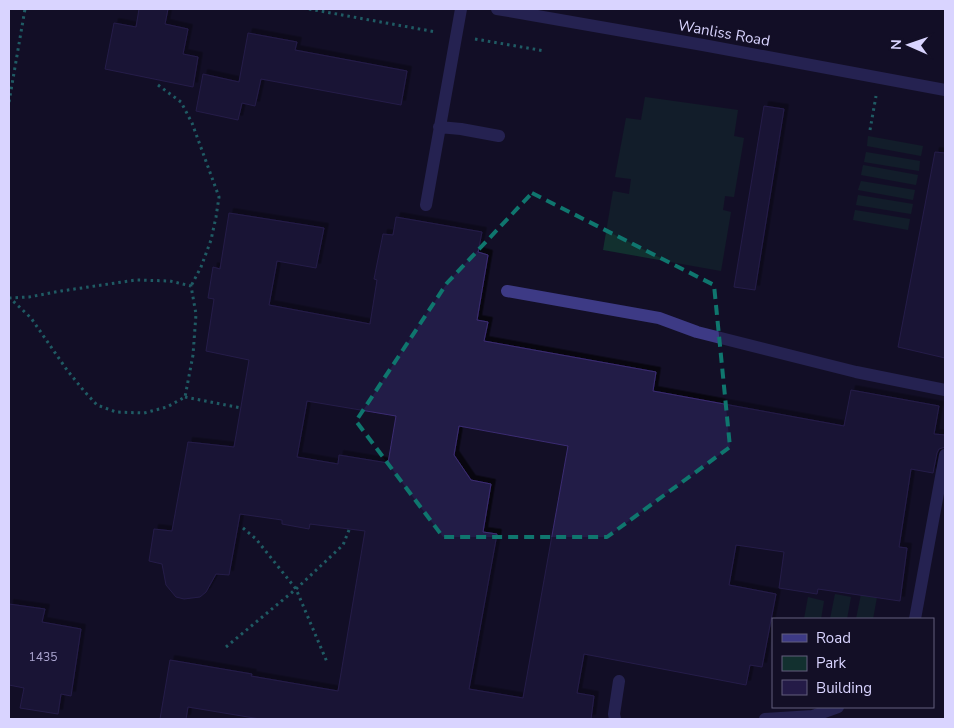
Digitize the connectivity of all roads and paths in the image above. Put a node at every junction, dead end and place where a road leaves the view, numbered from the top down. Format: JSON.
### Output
{"nodes":[{"id":1,"x":25,"y":9,"type":"edge"},
{"id":2,"x":309,"y":9,"type":"edge"},
{"id":3,"x":461,"y":9,"type":"edge"},
{"id":4,"x":497,"y":9,"type":"edge"},
{"id":5,"x":455,"y":36,"type":"junction"},
{"id":6,"x":545,"y":51,"type":"dead end"},
{"id":7,"x":879,"y":78,"type":"junction"},
{"id":8,"x":158,"y":85,"type":"dead end"},
{"id":9,"x":945,"y":90,"type":"edge"},
{"id":10,"x":9,"y":102,"type":"edge"},
{"id":11,"x":439,"y":127,"type":"junction"},
{"id":12,"x":870,"y":130,"type":"dead end"},
{"id":13,"x":499,"y":136,"type":"dead end"},
{"id":14,"x":426,"y":205,"type":"dead end"},
{"id":15,"x":191,"y":286,"type":"junction"},
{"id":16,"x":507,"y":291,"type":"dead end"},
{"id":17,"x":10,"y":299,"type":"edge"},
{"id":18,"x":945,"y":390,"type":"edge"},
{"id":19,"x":185,"y":396,"type":"junction"},
{"id":20,"x":241,"y":408,"type":"dead end"},
{"id":21,"x":945,"y":456,"type":"edge"},
{"id":22,"x":243,"y":528,"type":"dead end"},
{"id":23,"x":349,"y":530,"type":"dead end"},
{"id":24,"x":296,"y":589,"type":"junction"},
{"id":25,"x":914,"y":618,"type":"edge"},
{"id":26,"x":226,"y":647,"type":"dead end"},
{"id":27,"x":327,"y":662,"type":"dead end"},
{"id":28,"x":619,"y":681,"type":"dead end"},
{"id":29,"x":835,"y":708,"type":"edge"},
{"id":30,"x":615,"y":719,"type":"edge"},
{"id":31,"x":765,"y":719,"type":"edge"}],
"edges":[{"from":1,"to":10,"type":"path"},
{"from":2,"to":5,"type":"path"},
{"from":3,"to":5,"type":"street"},
{"from":4,"to":7,"type":"street","name":"Wanliss Road"},
{"from":5,"to":6,"type":"path"},
{"from":5,"to":11,"type":"street"},
{"from":7,"to":9,"type":"street","name":"Wanliss Road"},
{"from":7,"to":12,"type":"path"},
{"from":8,"to":15,"type":"path"},
{"from":11,"to":13,"type":"street"},
{"from":11,"to":14,"type":"street"},
{"from":15,"to":17,"type":"path"},
{"from":15,"to":19,"type":"path"},
{"from":16,"to":18,"type":"street"},
{"from":17,"to":19,"type":"path"},
{"from":19,"to":20,"type":"path"},
{"from":21,"to":25,"type":"street"},
{"from":22,"to":24,"type":"path"},
{"from":23,"to":24,"type":"path"},
{"from":24,"to":26,"type":"path"},
{"from":24,"to":27,"type":"path"},
{"from":28,"to":30,"type":"street"},
{"from":29,"to":31,"type":"street"}]}
